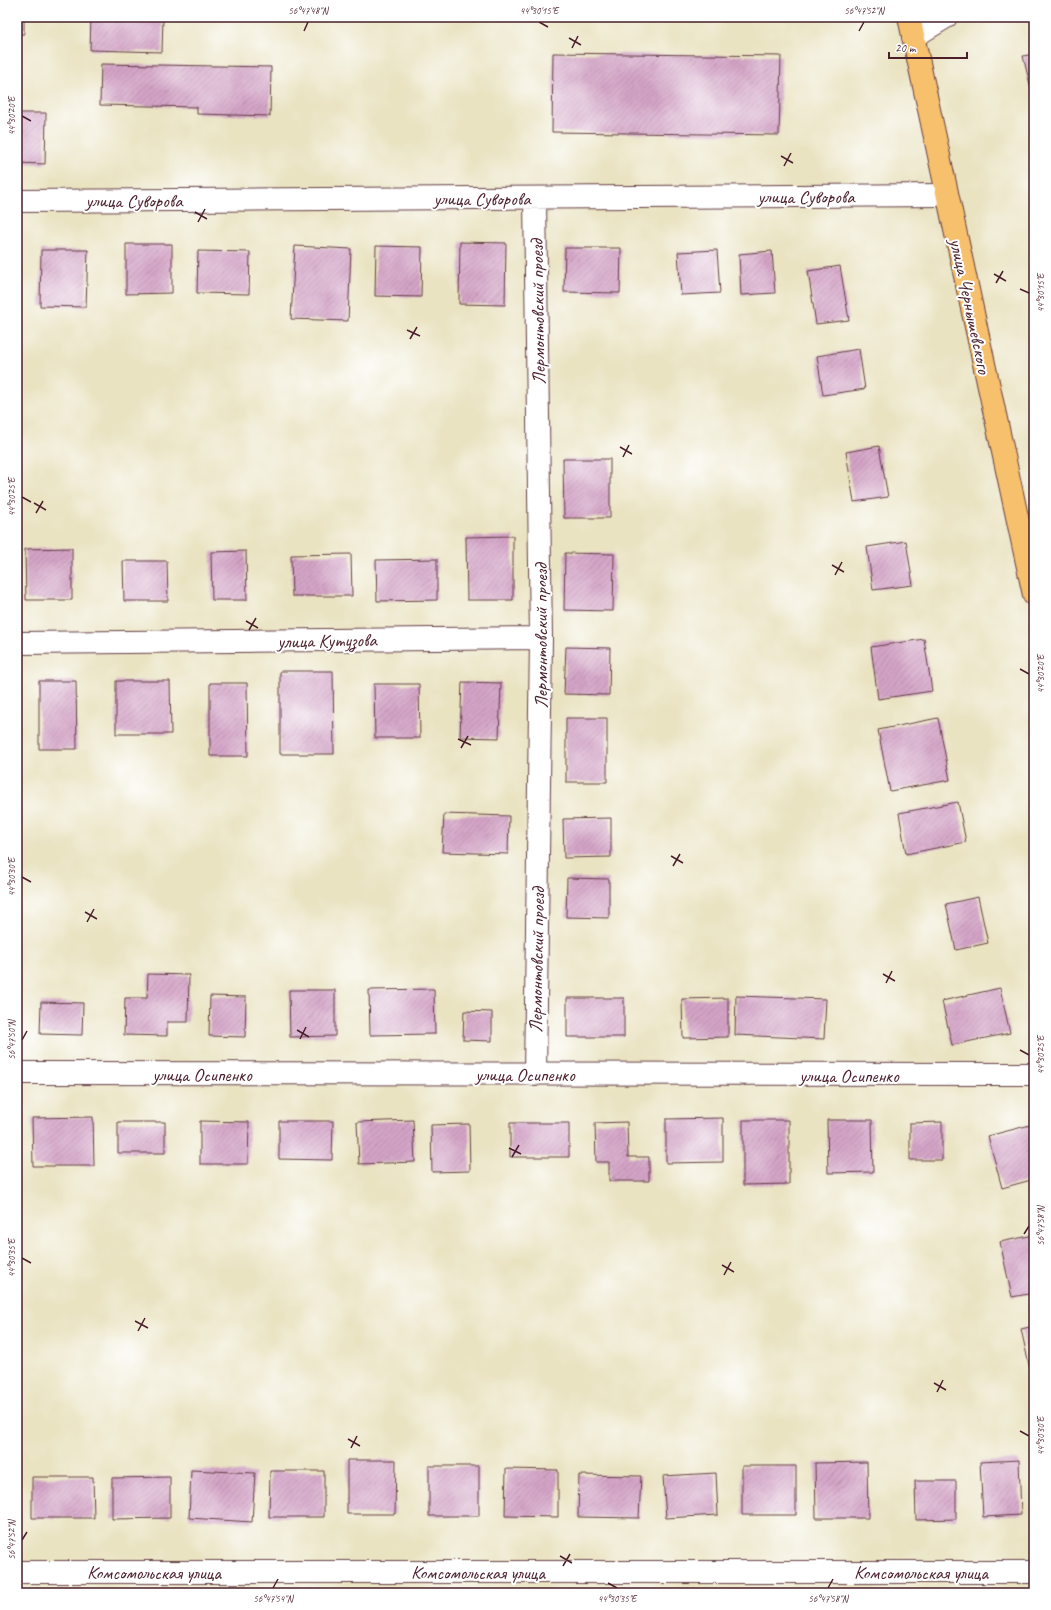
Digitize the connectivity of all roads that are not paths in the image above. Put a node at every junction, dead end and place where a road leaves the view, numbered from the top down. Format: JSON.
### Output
{"nodes":[{"id":1,"x":946,"y":17,"type":"edge"},
{"id":2,"x":911,"y":27,"type":"edge"},
{"id":3,"x":947,"y":195,"type":"junction"},
{"id":4,"x":535,"y":198,"type":"junction"},
{"id":5,"x":17,"y":201,"type":"edge"},
{"id":6,"x":1034,"y":595,"type":"edge"},
{"id":7,"x":541,"y":638,"type":"junction"},
{"id":8,"x":17,"y":643,"type":"edge"},
{"id":9,"x":17,"y":1073,"type":"edge"},
{"id":10,"x":1034,"y":1074,"type":"edge"},
{"id":11,"x":534,"y":1075,"type":"junction"},
{"id":12,"x":17,"y":1572,"type":"edge"},
{"id":13,"x":1034,"y":1572,"type":"edge"}],
"edges":[{"from":1,"to":2,"type":"street"},
{"from":2,"to":3,"type":"main road","name":"улица Чернышевского"},
{"from":3,"to":4,"type":"street","name":"улица Суворова"},
{"from":3,"to":6,"type":"main road","name":"улица Чернышевского"},
{"from":4,"to":5,"type":"street","name":"улица Суворова"},
{"from":4,"to":7,"type":"street","name":"Лермонтовский проезд"},
{"from":7,"to":8,"type":"street","name":"улица Кутузова"},
{"from":7,"to":11,"type":"street","name":"Лермонтовский проезд"},
{"from":9,"to":11,"type":"street","name":"улица Осипенко"},
{"from":10,"to":11,"type":"street","name":"улица Осипенко"},
{"from":12,"to":13,"type":"street","name":"Комсомольская улица"}]}
